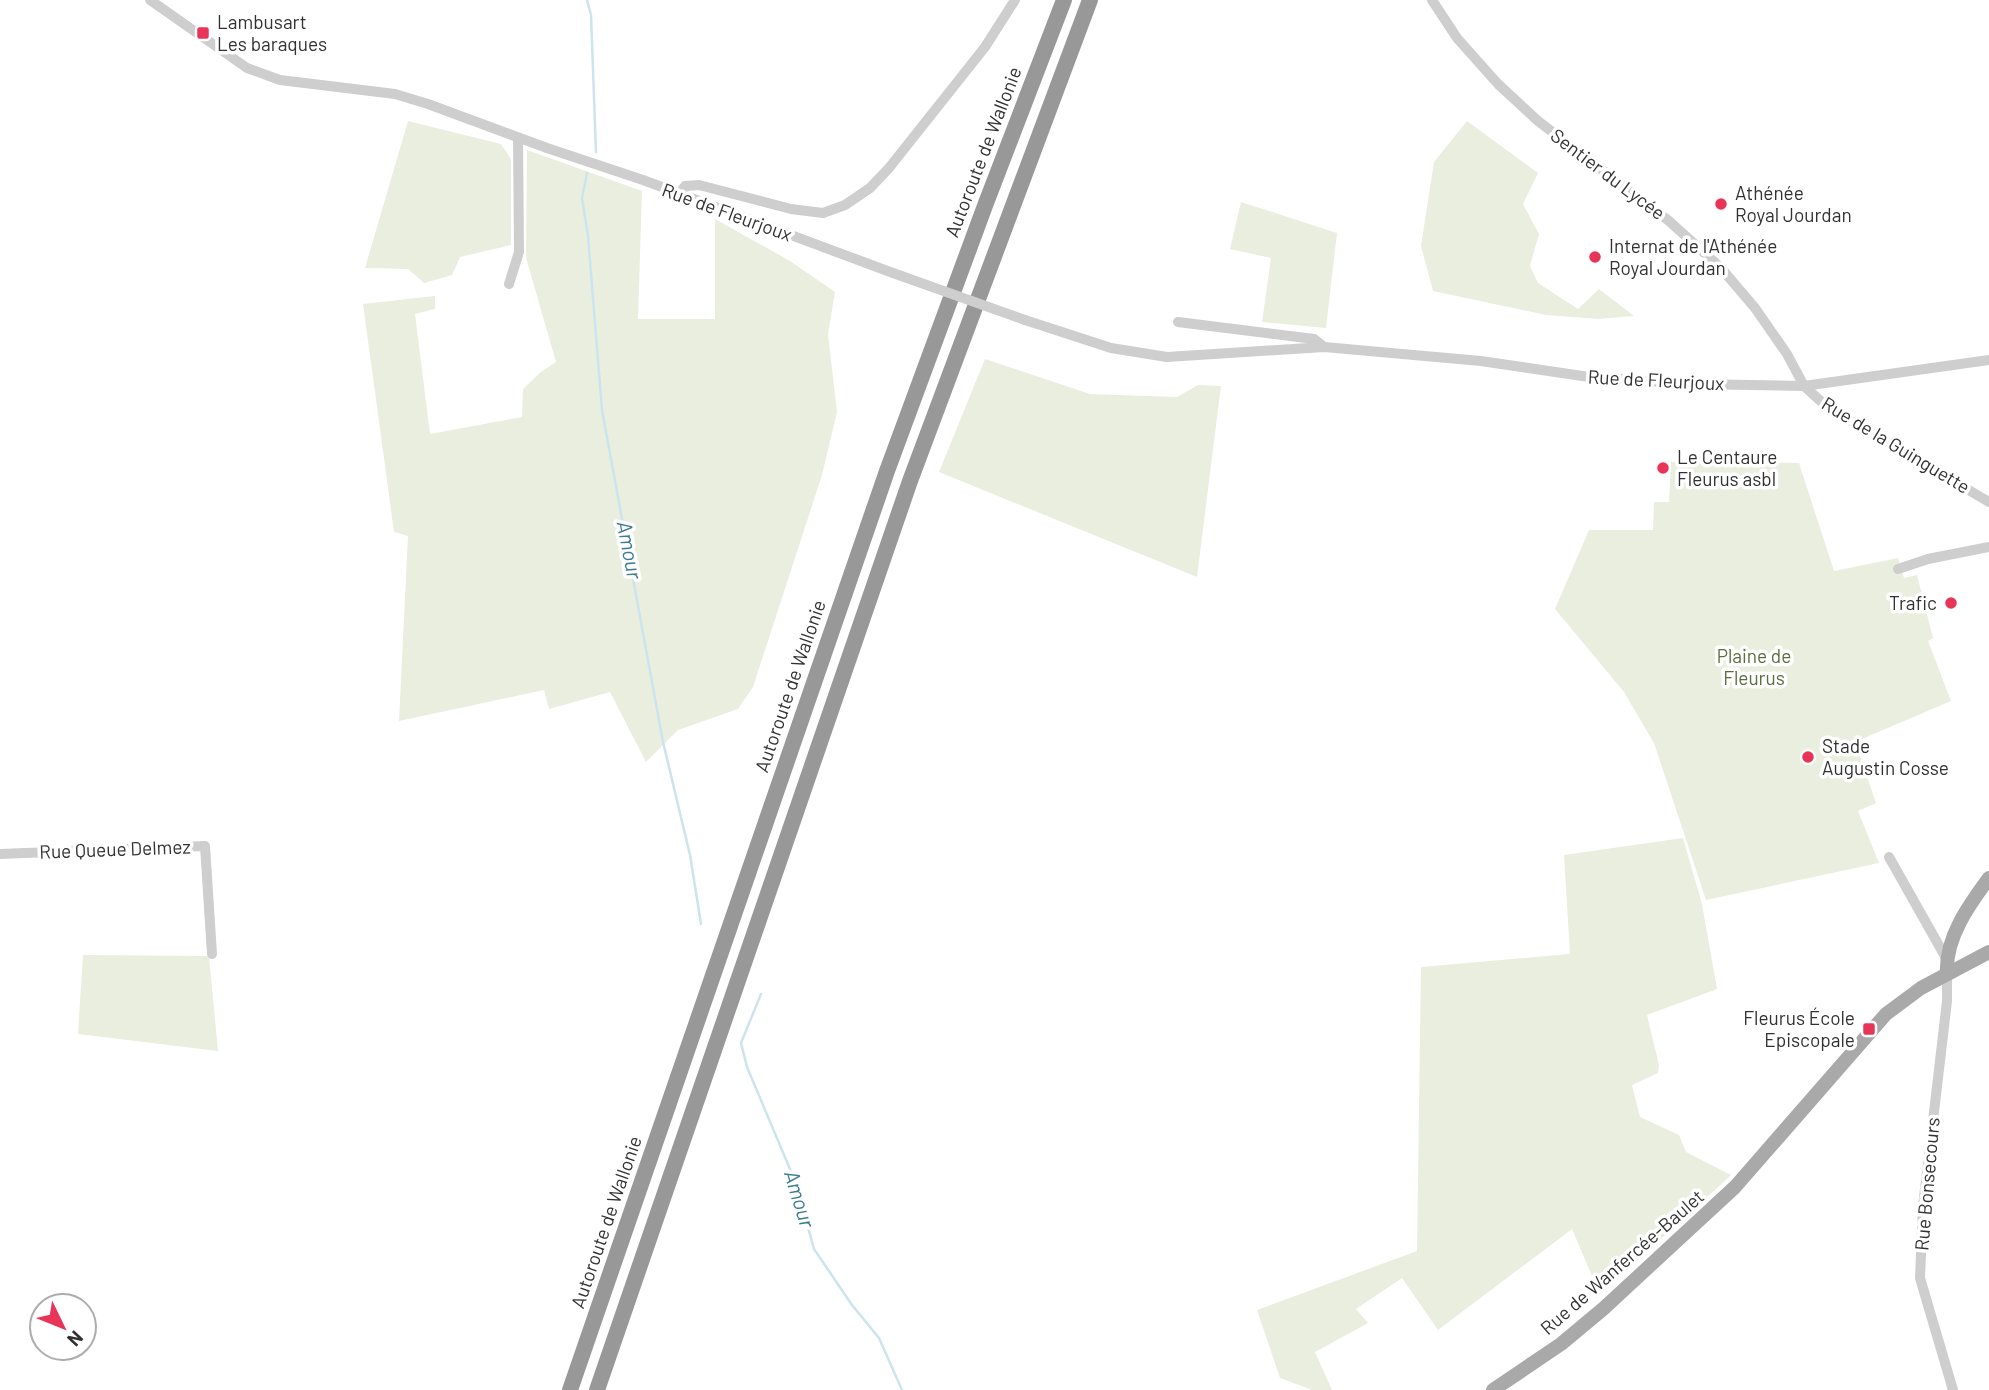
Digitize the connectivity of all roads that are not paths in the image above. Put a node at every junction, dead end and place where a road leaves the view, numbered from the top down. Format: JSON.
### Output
{"nodes":[{"id":1,"x":150,"y":0,"type":"edge"},
{"id":2,"x":1015,"y":0,"type":"edge"},
{"id":3,"x":1064,"y":0,"type":"edge"},
{"id":4,"x":1090,"y":0,"type":"edge"},
{"id":5,"x":1432,"y":0,"type":"edge"},
{"id":6,"x":518,"y":138,"type":"junction"},
{"id":7,"x":679,"y":194,"type":"junction"},
{"id":8,"x":509,"y":284,"type":"dead end"},
{"id":9,"x":1178,"y":322,"type":"dead end"},
{"id":10,"x":1324,"y":347,"type":"junction"},
{"id":11,"x":1989,"y":360,"type":"edge"},
{"id":12,"x":1804,"y":386,"type":"junction"},
{"id":13,"x":1989,"y":502,"type":"edge"},
{"id":14,"x":1989,"y":547,"type":"edge"},
{"id":15,"x":1898,"y":569,"type":"dead end"},
{"id":16,"x":0,"y":855,"type":"edge"},
{"id":17,"x":1889,"y":857,"type":"dead end"},
{"id":18,"x":1989,"y":878,"type":"edge"},
{"id":19,"x":1989,"y":952,"type":"edge"},
{"id":20,"x":212,"y":954,"type":"dead end"},
{"id":21,"x":1946,"y":958,"type":"junction"},
{"id":22,"x":1947,"y":973,"type":"junction"},
{"id":23,"x":570,"y":1390,"type":"edge"},
{"id":24,"x":597,"y":1390,"type":"edge"},
{"id":25,"x":1493,"y":1390,"type":"edge"},
{"id":26,"x":1953,"y":1390,"type":"edge"}],
"edges":[{"from":1,"to":6,"type":"street","name":"Rue de Fleurjoux"},
{"from":2,"to":7,"type":"street"},
{"from":3,"to":23,"type":"highway","name":"Autoroute de Wallonie"},
{"from":4,"to":24,"type":"highway"},
{"from":5,"to":12,"type":"street","name":"Sentier du Lycée"},
{"from":6,"to":7,"type":"street","name":"Rue de Fleurjoux"},
{"from":6,"to":8,"type":"street"},
{"from":7,"to":10,"type":"street","name":"Rue de Fleurjoux","bridge":true},
{"from":9,"to":10,"type":"street","name":"Rue de Fleurjoux"},
{"from":10,"to":12,"type":"street","name":"Rue de Fleurjoux"},
{"from":11,"to":12,"type":"street","name":"Rue de Fleurjoux"},
{"from":12,"to":13,"type":"street","name":"Rue de la Guinguette"},
{"from":14,"to":15,"type":"street"},
{"from":16,"to":20,"type":"street","name":"Rue Queue Delmez"},
{"from":17,"to":21,"type":"street"},
{"from":18,"to":21,"type":"main road"},
{"from":19,"to":22,"type":"main road","name":"Rue de Wanfercée-Baulet"},
{"from":21,"to":22,"type":"main road"},
{"from":22,"to":25,"type":"main road","name":"Rue de Wanfercée-Baulet"},
{"from":22,"to":26,"type":"street","name":"Rue Bonsecours"}]}
